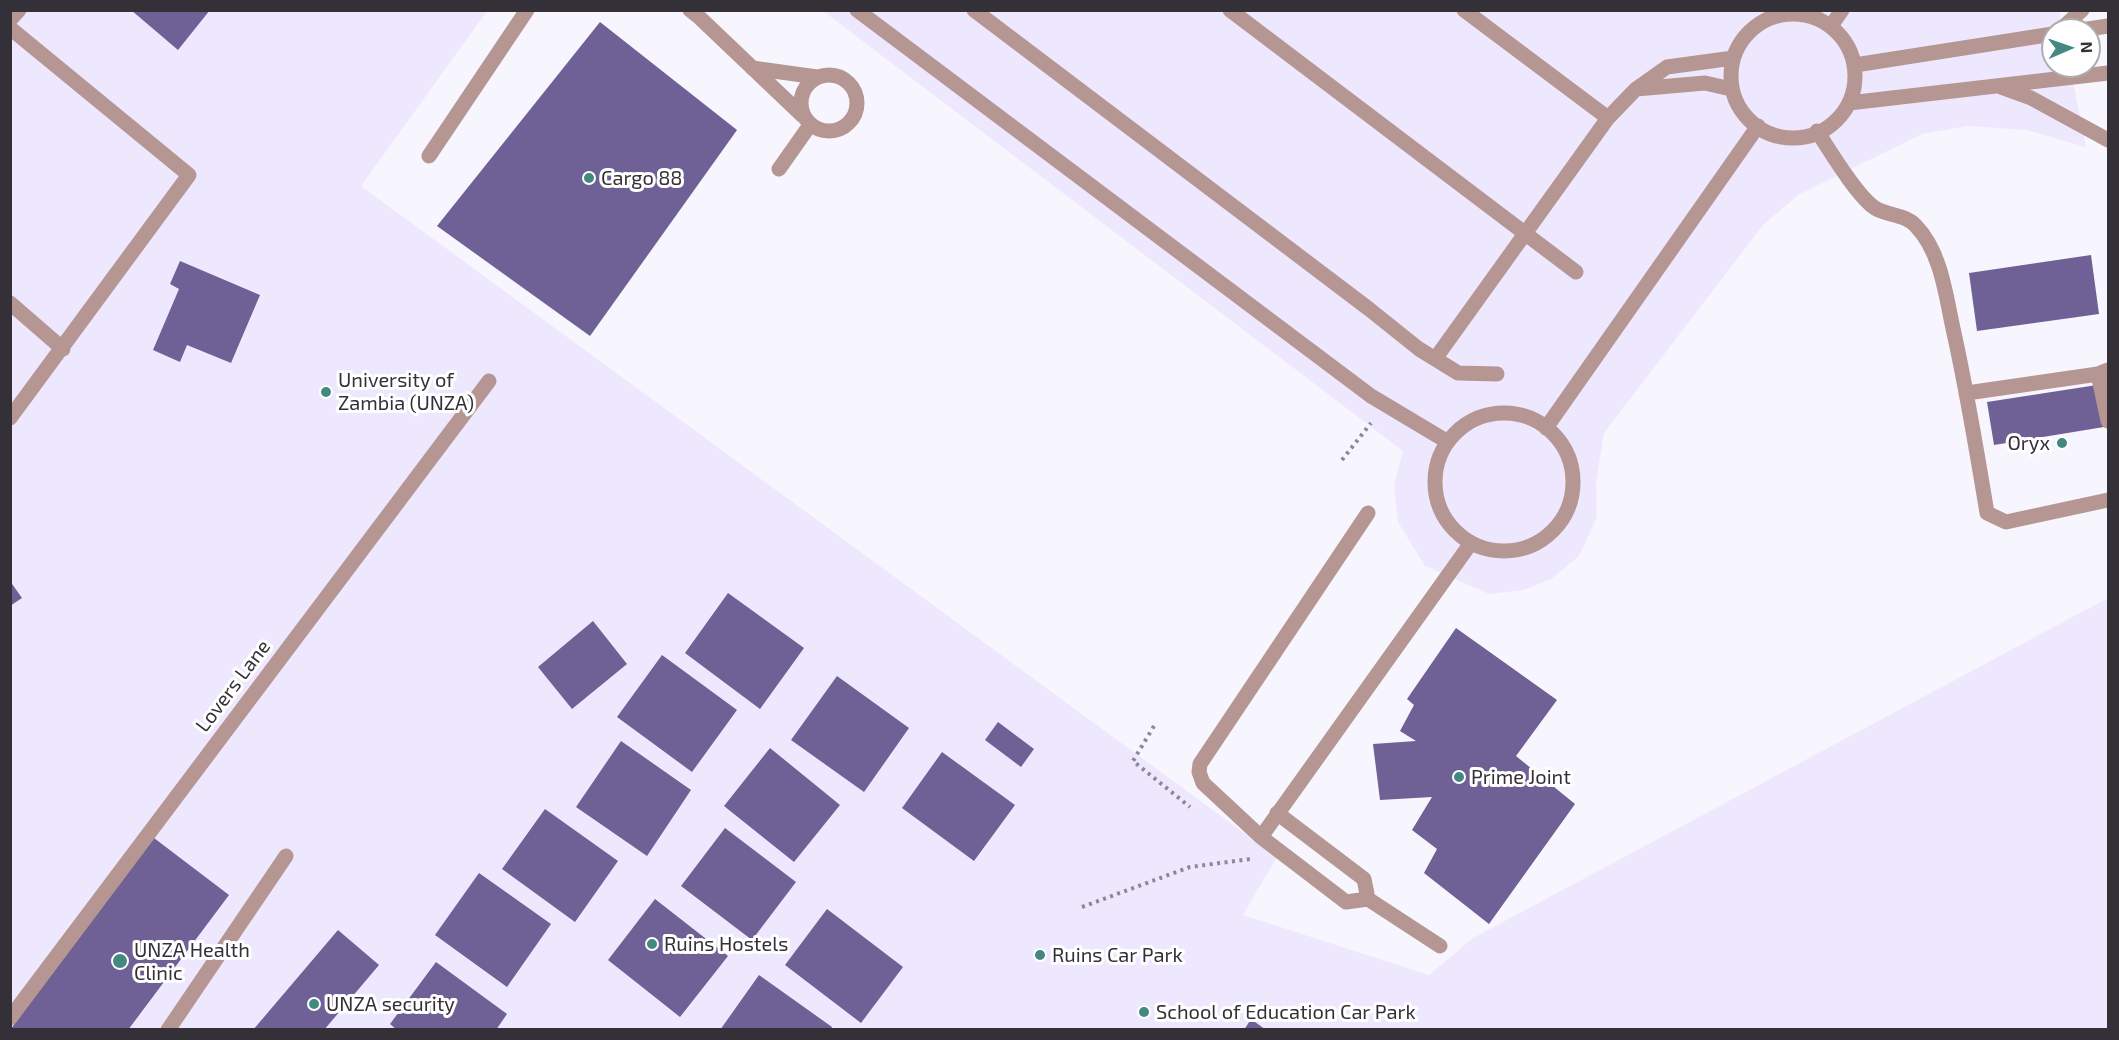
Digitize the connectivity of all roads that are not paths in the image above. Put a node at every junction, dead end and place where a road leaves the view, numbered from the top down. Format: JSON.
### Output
{"nodes":[{"id":1,"x":19,"y":10,"type":"edge"},
{"id":2,"x":527,"y":10,"type":"edge"},
{"id":3,"x":690,"y":10,"type":"edge"},
{"id":4,"x":857,"y":10,"type":"edge"},
{"id":5,"x":974,"y":10,"type":"edge"},
{"id":6,"x":1230,"y":10,"type":"edge"},
{"id":7,"x":1464,"y":10,"type":"edge"},
{"id":8,"x":1842,"y":10,"type":"edge"},
{"id":9,"x":10,"y":20,"type":"edge"},
{"id":10,"x":1831,"y":26,"type":"junction"},
{"id":11,"x":10,"y":28,"type":"edge"},
{"id":12,"x":2041,"y":36,"type":"edge"},
{"id":13,"x":1733,"y":58,"type":"junction"},
{"id":14,"x":1855,"y":65,"type":"junction"},
{"id":15,"x":752,"y":68,"type":"junction"},
{"id":16,"x":2109,"y":73,"type":"edge"},
{"id":17,"x":817,"y":77,"type":"junction"},
{"id":18,"x":1995,"y":84,"type":"junction"},
{"id":19,"x":1635,"y":89,"type":"junction"},
{"id":20,"x":1731,"y":89,"type":"junction"},
{"id":21,"x":1849,"y":103,"type":"junction"},
{"id":22,"x":1608,"y":118,"type":"junction"},
{"id":23,"x":806,"y":121,"type":"junction"},
{"id":24,"x":1758,"y":126,"type":"junction"},
{"id":25,"x":1817,"y":132,"type":"junction"},
{"id":26,"x":2109,"y":140,"type":"edge"},
{"id":27,"x":429,"y":156,"type":"dead end"},
{"id":28,"x":779,"y":169,"type":"dead end"},
{"id":29,"x":1525,"y":234,"type":"junction"},
{"id":30,"x":1576,"y":272,"type":"dead end"},
{"id":31,"x":10,"y":303,"type":"edge"},
{"id":32,"x":63,"y":349,"type":"junction"},
{"id":33,"x":1435,"y":359,"type":"junction"},
{"id":34,"x":2103,"y":372,"type":"edge"},
{"id":35,"x":1497,"y":374,"type":"dead end"},
{"id":36,"x":489,"y":381,"type":"dead end"},
{"id":37,"x":1967,"y":393,"type":"junction"},
{"id":38,"x":10,"y":418,"type":"edge"},
{"id":39,"x":2109,"y":421,"type":"edge"},
{"id":40,"x":1546,"y":428,"type":"junction"},
{"id":41,"x":1448,"y":442,"type":"junction"},
{"id":42,"x":2109,"y":500,"type":"edge"},
{"id":43,"x":1368,"y":513,"type":"dead end"},
{"id":44,"x":1471,"y":543,"type":"junction"},
{"id":45,"x":1277,"y":813,"type":"junction"},
{"id":46,"x":1261,"y":837,"type":"junction"},
{"id":47,"x":286,"y":856,"type":"dead end"},
{"id":48,"x":1368,"y":899,"type":"junction"},
{"id":49,"x":1440,"y":946,"type":"dead end"},
{"id":50,"x":10,"y":1017,"type":"edge"},
{"id":51,"x":168,"y":1029,"type":"edge"}],
"edges":[{"from":1,"to":9,"type":"lane"},
{"from":2,"to":27,"type":"lane"},
{"from":3,"to":15,"type":"lane"},
{"from":4,"to":41,"type":"lane"},
{"from":5,"to":33,"type":"lane"},
{"from":6,"to":29,"type":"lane"},
{"from":7,"to":22,"type":"lane"},
{"from":8,"to":10,"type":"lane"},
{"from":10,"to":13,"type":"lane"},
{"from":10,"to":14,"type":"lane"},
{"from":11,"to":32,"type":"lane"},
{"from":12,"to":14,"type":"lane"},
{"from":13,"to":19,"type":"lane"},
{"from":13,"to":20,"type":"lane"},
{"from":14,"to":21,"type":"lane"},
{"from":15,"to":17,"type":"lane"},
{"from":15,"to":23,"type":"lane"},
{"from":16,"to":18,"type":"lane"},
{"from":17,"to":23,"type":"lane"},
{"from":17,"to":23,"type":"lane"},
{"from":18,"to":21,"type":"lane"},
{"from":18,"to":26,"type":"lane"},
{"from":19,"to":20,"type":"lane"},
{"from":19,"to":22,"type":"lane"},
{"from":20,"to":24,"type":"lane"},
{"from":21,"to":25,"type":"lane"},
{"from":22,"to":29,"type":"lane"},
{"from":23,"to":28,"type":"lane"},
{"from":24,"to":25,"type":"lane"},
{"from":24,"to":40,"type":"lane"},
{"from":25,"to":37,"type":"lane"},
{"from":29,"to":30,"type":"lane"},
{"from":29,"to":33,"type":"lane"},
{"from":31,"to":32,"type":"lane"},
{"from":32,"to":38,"type":"lane"},
{"from":33,"to":35,"type":"lane"},
{"from":34,"to":37,"type":"lane"},
{"from":34,"to":39,"type":"lane"},
{"from":36,"to":50,"type":"lane","name":"Lovers Lane"},
{"from":37,"to":42,"type":"lane"},
{"from":40,"to":41,"type":"lane"},
{"from":40,"to":44,"type":"lane"},
{"from":41,"to":44,"type":"lane"},
{"from":43,"to":46,"type":"lane"},
{"from":44,"to":45,"type":"lane"},
{"from":45,"to":46,"type":"lane"},
{"from":45,"to":48,"type":"lane"},
{"from":46,"to":48,"type":"lane"},
{"from":47,"to":51,"type":"lane"},
{"from":48,"to":49,"type":"lane"}]}
